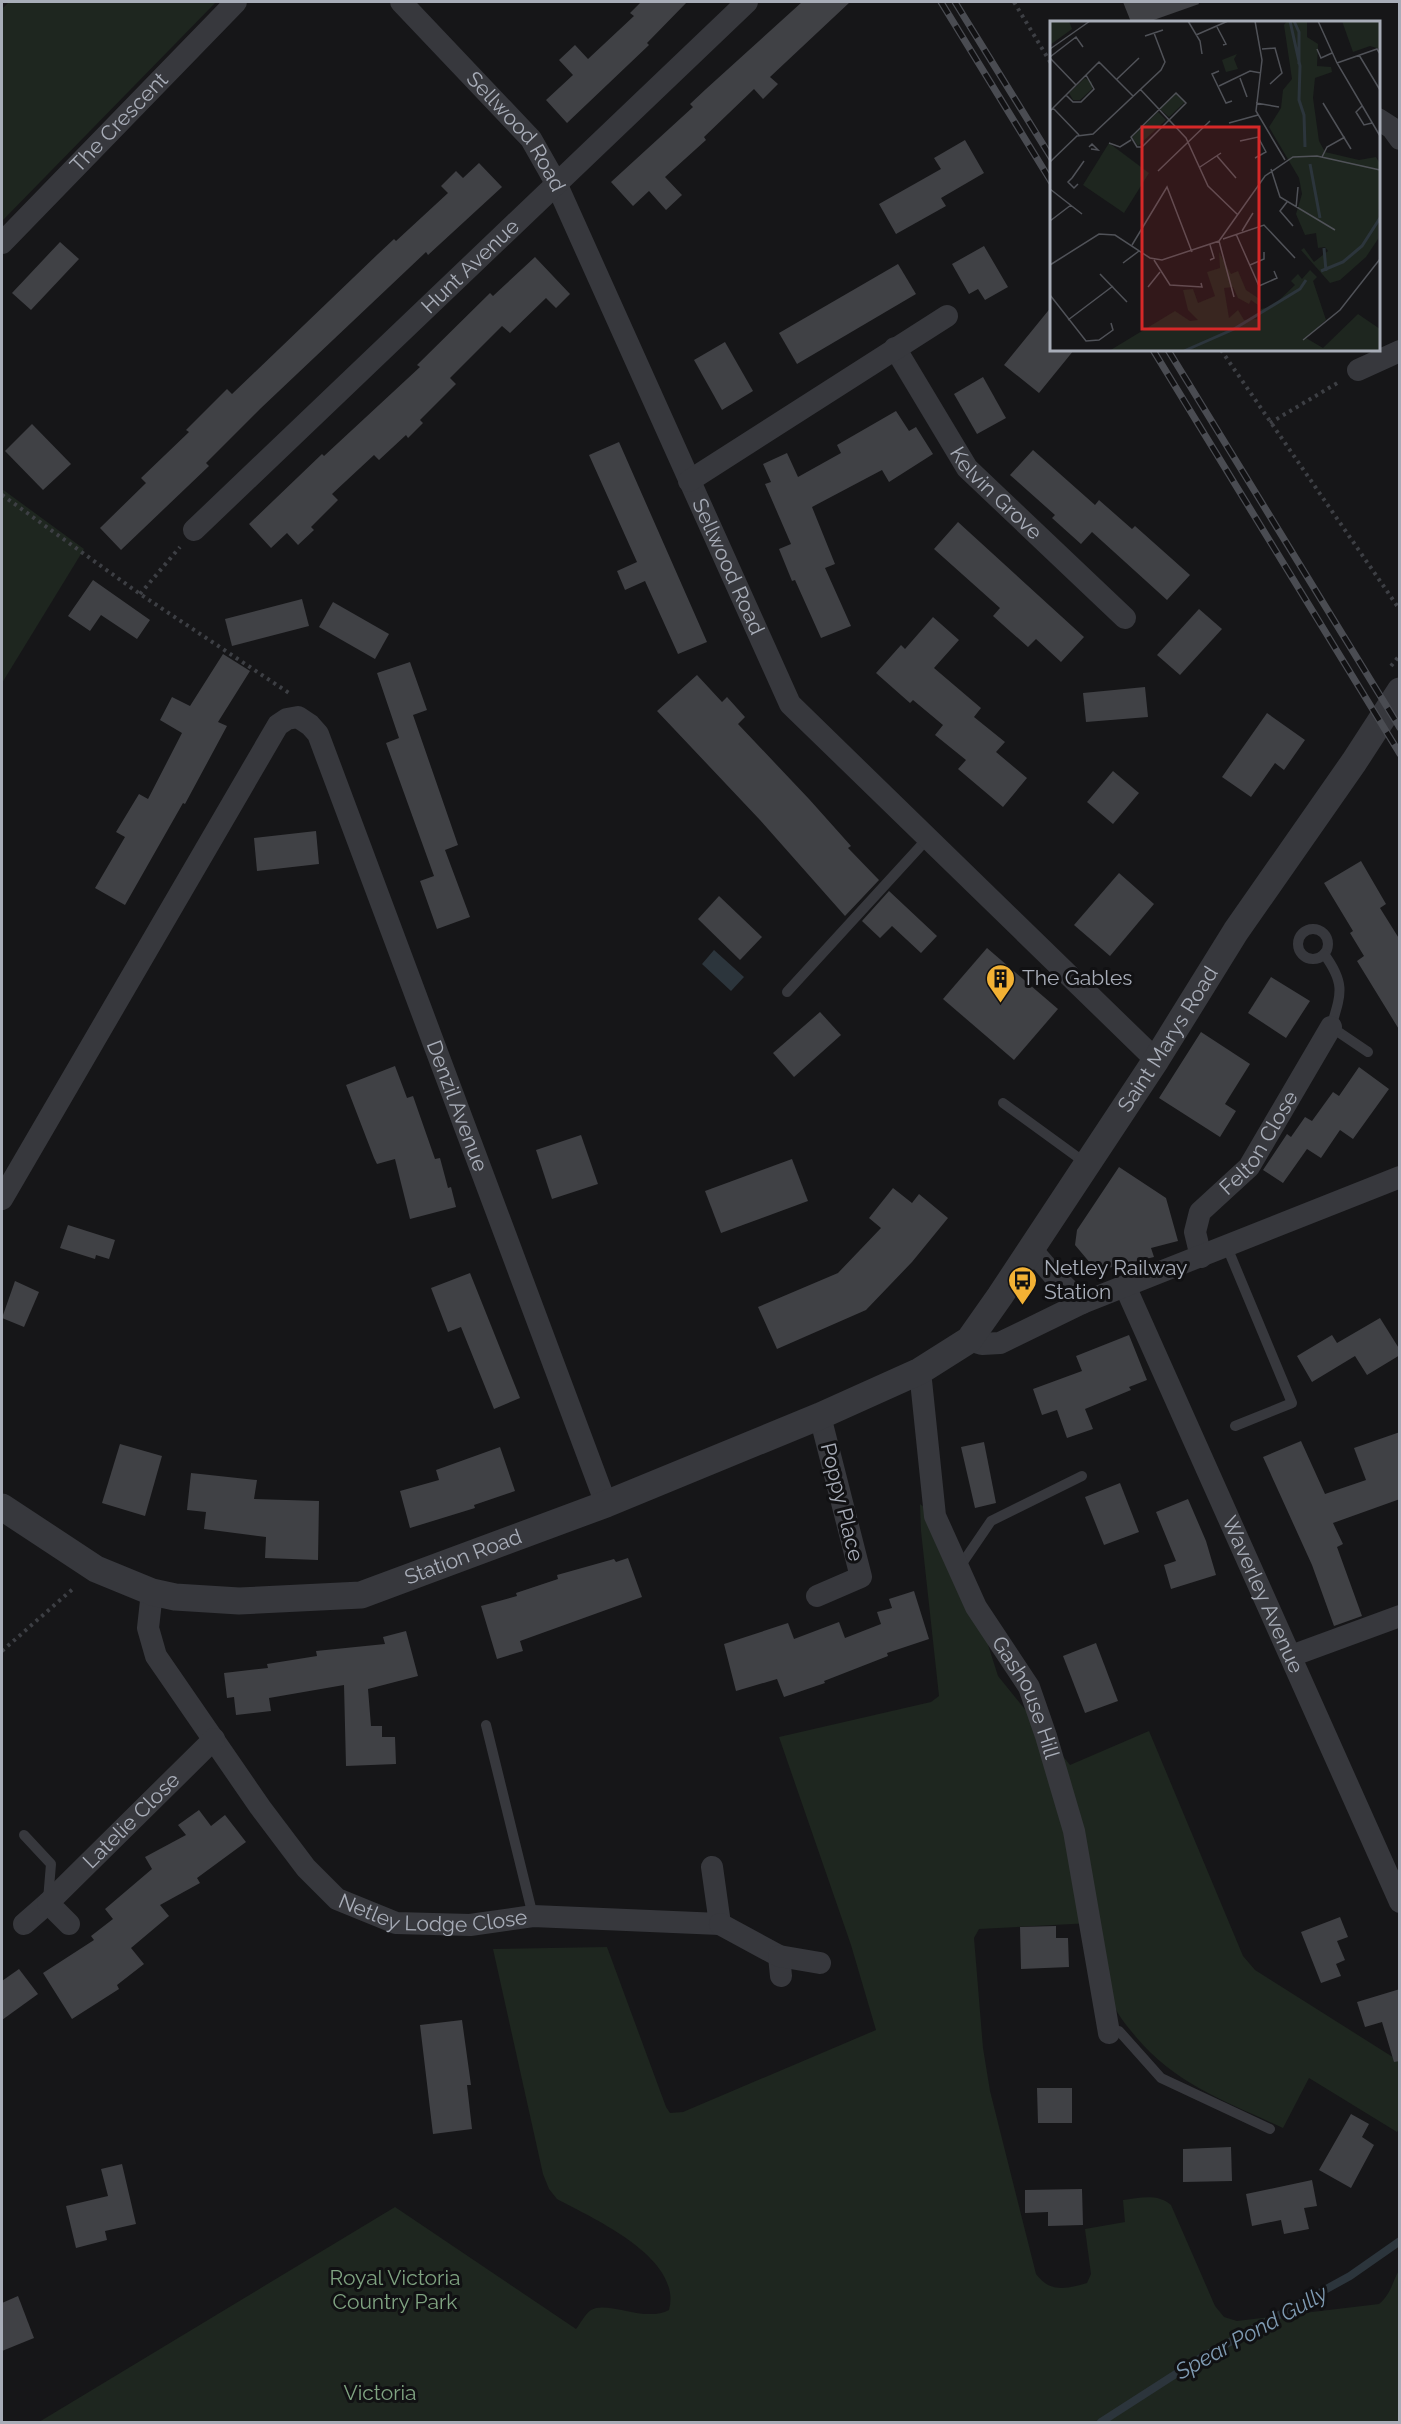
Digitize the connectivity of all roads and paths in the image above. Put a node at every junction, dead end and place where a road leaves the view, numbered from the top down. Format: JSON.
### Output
{"nodes":[{"id":1,"x":236,"y":2,"type":"edge"},
{"id":2,"x":401,"y":2,"type":"edge"},
{"id":3,"x":747,"y":2,"type":"edge"},
{"id":4,"x":1014,"y":2,"type":"edge"},
{"id":5,"x":1050,"y":62,"type":"edge"},
{"id":6,"x":1380,"y":120,"type":"edge"},
{"id":7,"x":1400,"y":139,"type":"edge"},
{"id":8,"x":556,"y":183,"type":"junction"},
{"id":9,"x":2,"y":243,"type":"edge"},
{"id":10,"x":947,"y":316,"type":"dead end"},
{"id":11,"x":895,"y":348,"type":"junction"},
{"id":12,"x":1222,"y":351,"type":"edge"},
{"id":13,"x":1400,"y":351,"type":"edge"},
{"id":14,"x":1358,"y":370,"type":"joint"},
{"id":15,"x":1270,"y":423,"type":"junction"},
{"id":16,"x":689,"y":481,"type":"junction"},
{"id":17,"x":2,"y":495,"type":"edge"},
{"id":18,"x":194,"y":530,"type":"joint"},
{"id":19,"x":140,"y":594,"type":"junction"},
{"id":20,"x":1400,"y":610,"type":"edge"},
{"id":21,"x":1125,"y":618,"type":"dead end"},
{"id":22,"x":1400,"y":691,"type":"edge"},
{"id":23,"x":298,"y":708,"type":"junction"},
{"id":24,"x":928,"y":838,"type":"junction"},
{"id":25,"x":1324,"y":954,"type":"dead end"},
{"id":26,"x":787,"y":992,"type":"dead end"},
{"id":27,"x":1331,"y":1027,"type":"junction"},
{"id":28,"x":1368,"y":1052,"type":"dead end"},
{"id":29,"x":1156,"y":1059,"type":"junction"},
{"id":30,"x":1004,"y":1102,"type":"dead end"},
{"id":31,"x":1088,"y":1164,"type":"junction"},
{"id":32,"x":1400,"y":1178,"type":"edge"},
{"id":33,"x":2,"y":1199,"type":"edge"},
{"id":34,"x":1227,"y":1247,"type":"junction"},
{"id":35,"x":1031,"y":1249,"type":"junction"},
{"id":36,"x":1201,"y":1257,"type":"junction"},
{"id":37,"x":1125,"y":1286,"type":"junction"},
{"id":38,"x":1082,"y":1303,"type":"junction"},
{"id":39,"x":969,"y":1340,"type":"junction"},
{"id":40,"x":920,"y":1371,"type":"junction"},
{"id":41,"x":820,"y":1416,"type":"junction"},
{"id":42,"x":1235,"y":1426,"type":"dead end"},
{"id":43,"x":1082,"y":1476,"type":"dead end"},
{"id":44,"x":606,"y":1504,"type":"junction"},
{"id":45,"x":2,"y":1507,"type":"edge"},
{"id":46,"x":958,"y":1568,"type":"junction"},
{"id":47,"x":96,"y":1569,"type":"junction"},
{"id":48,"x":152,"y":1592,"type":"junction"},
{"id":49,"x":817,"y":1596,"type":"dead end"},
{"id":50,"x":1400,"y":1616,"type":"edge"},
{"id":51,"x":2,"y":1651,"type":"edge"},
{"id":52,"x":1291,"y":1656,"type":"junction"},
{"id":53,"x":486,"y":1725,"type":"dead end"},
{"id":54,"x":214,"y":1738,"type":"junction"},
{"id":55,"x":24,"y":1835,"type":"dead end"},
{"id":56,"x":712,"y":1867,"type":"dead end"},
{"id":57,"x":1399,"y":1902,"type":"edge"},
{"id":58,"x":48,"y":1903,"type":"junction"},
{"id":59,"x":533,"y":1917,"type":"junction"},
{"id":60,"x":24,"y":1924,"type":"dead end"},
{"id":61,"x":69,"y":1924,"type":"dead end"},
{"id":62,"x":720,"y":1924,"type":"junction"},
{"id":63,"x":820,"y":1963,"type":"dead end"},
{"id":64,"x":1109,"y":2033,"type":"joint"},
{"id":65,"x":1270,"y":2129,"type":"dead end"}],
"edges":[{"from":1,"to":9,"type":"street","name":"The Crescent"},
{"from":2,"to":8,"type":"street","name":"Sellwood Road"},
{"from":3,"to":8,"type":"street","name":"Hunt Avenue"},
{"from":4,"to":5,"type":"path"},
{"from":6,"to":7,"type":"street"},
{"from":8,"to":16,"type":"street","name":"Sellwood Road"},
{"from":8,"to":18,"type":"street","name":"Hunt Avenue"},
{"from":10,"to":11,"type":"street"},
{"from":11,"to":16,"type":"street"},
{"from":11,"to":21,"type":"street","name":"Kelvin Grove"},
{"from":12,"to":15,"type":"path"},
{"from":13,"to":14,"type":"street"},
{"from":14,"to":15,"type":"path"},
{"from":15,"to":20,"type":"path"},
{"from":16,"to":24,"type":"street","name":"Sellwood Road"},
{"from":17,"to":19,"type":"path"},
{"from":18,"to":19,"type":"path"},
{"from":19,"to":23,"type":"path"},
{"from":22,"to":29,"type":"street","name":"Saint Marys Road"},
{"from":23,"to":33,"type":"street"},
{"from":23,"to":44,"type":"street","name":"Denzil Avenue"},
{"from":24,"to":26,"type":"lane"},
{"from":24,"to":29,"type":"street","name":"Sellwood Road"},
{"from":25,"to":27,"type":"lane"},
{"from":27,"to":28,"type":"lane"},
{"from":27,"to":36,"type":"street","name":"Felton Close"},
{"from":29,"to":31,"type":"street","name":"Saint Marys Road"},
{"from":30,"to":31,"type":"lane"},
{"from":31,"to":35,"type":"street","name":"Saint Marys Road"},
{"from":32,"to":34,"type":"street"},
{"from":34,"to":36,"type":"street"},
{"from":34,"to":42,"type":"lane"},
{"from":35,"to":38,"type":"street"},
{"from":35,"to":39,"type":"street","name":"Saint Marys Road"},
{"from":36,"to":37,"type":"street"},
{"from":37,"to":38,"type":"street"},
{"from":37,"to":52,"type":"street","name":"Waverley Avenue"},
{"from":38,"to":39,"type":"street"},
{"from":39,"to":40,"type":"street","name":"Saint Marys Road"},
{"from":40,"to":41,"type":"street","name":"Station Road"},
{"from":40,"to":46,"type":"street","name":"Gashouse Hill"},
{"from":41,"to":44,"type":"street","name":"Station Road"},
{"from":41,"to":49,"type":"street","name":"Poppy Place"},
{"from":43,"to":46,"type":"lane"},
{"from":44,"to":48,"type":"street","name":"Station Road"},
{"from":45,"to":47,"type":"street","name":"Station Road"},
{"from":46,"to":64,"type":"street","name":"Gashouse Hill"},
{"from":47,"to":48,"type":"street","name":"Station Road"},
{"from":47,"to":51,"type":"path"},
{"from":48,"to":54,"type":"street","name":"Netley Lodge Close"},
{"from":50,"to":52,"type":"street"},
{"from":52,"to":57,"type":"street","name":"Waverley Avenue"},
{"from":53,"to":59,"type":"lane"},
{"from":54,"to":58,"type":"street","name":"Latelie Close"},
{"from":54,"to":59,"type":"street","name":"Netley Lodge Close"},
{"from":55,"to":58,"type":"lane"},
{"from":56,"to":62,"type":"street"},
{"from":58,"to":60,"type":"street","name":"Latelie Close"},
{"from":58,"to":61,"type":"street"},
{"from":59,"to":62,"type":"street","name":"Netley Lodge Close"},
{"from":62,"to":63,"type":"street","name":"Netley Lodge Close"},
{"from":64,"to":65,"type":"lane"}]}
